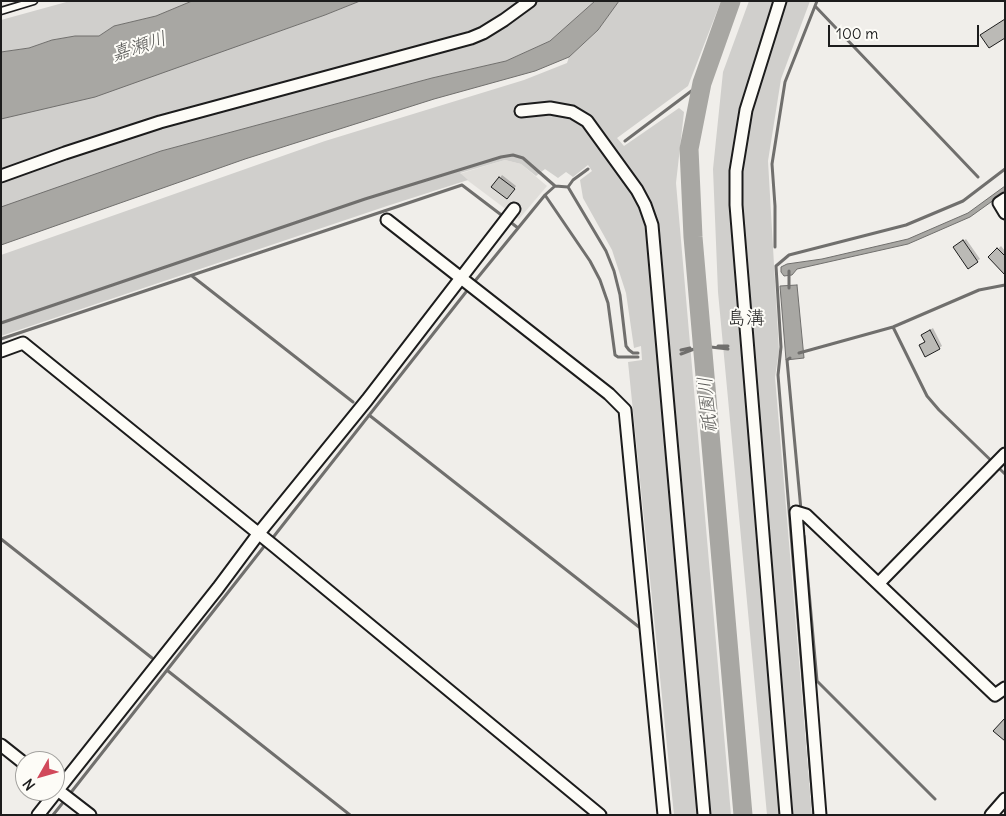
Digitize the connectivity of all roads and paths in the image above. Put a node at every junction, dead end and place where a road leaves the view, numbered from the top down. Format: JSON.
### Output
{"nodes":[{"id":1,"x":34,"y":1,"type":"edge"},
{"id":2,"x":530,"y":1,"type":"edge"},
{"id":3,"x":780,"y":1,"type":"edge"},
{"id":4,"x":1,"y":11,"type":"edge"},
{"id":5,"x":521,"y":111,"type":"dead end"},
{"id":6,"x":1,"y":176,"type":"edge"},
{"id":7,"x":1005,"y":199,"type":"edge"},
{"id":8,"x":514,"y":209,"type":"dead end"},
{"id":9,"x":1005,"y":213,"type":"edge"},
{"id":10,"x":387,"y":220,"type":"dead end"},
{"id":11,"x":461,"y":279,"type":"junction"},
{"id":12,"x":1,"y":351,"type":"edge"},
{"id":13,"x":1003,"y":456,"type":"edge"},
{"id":14,"x":258,"y":533,"type":"junction"},
{"id":15,"x":879,"y":584,"type":"junction"},
{"id":16,"x":1005,"y":688,"type":"edge"},
{"id":17,"x":1,"y":745,"type":"edge"},
{"id":18,"x":15,"y":756,"type":"edge"},
{"id":19,"x":65,"y":777,"type":"edge"},
{"id":20,"x":65,"y":795,"type":"edge"},
{"id":21,"x":1005,"y":799,"type":"edge"},
{"id":22,"x":47,"y":801,"type":"edge"},
{"id":23,"x":38,"y":815,"type":"edge"},
{"id":24,"x":90,"y":815,"type":"edge"},
{"id":25,"x":600,"y":815,"type":"edge"},
{"id":26,"x":664,"y":815,"type":"edge"},
{"id":27,"x":704,"y":815,"type":"edge"},
{"id":28,"x":786,"y":815,"type":"edge"},
{"id":29,"x":820,"y":815,"type":"edge"},
{"id":30,"x":991,"y":815,"type":"edge"}],
"edges":[{"from":1,"to":4,"type":"lane"},
{"from":2,"to":6,"type":"street"},
{"from":3,"to":28,"type":"street"},
{"from":5,"to":27,"type":"street"},
{"from":7,"to":9,"type":"street"},
{"from":8,"to":11,"type":"street"},
{"from":10,"to":11,"type":"street"},
{"from":11,"to":14,"type":"street"},
{"from":11,"to":26,"type":"street"},
{"from":12,"to":14,"type":"street"},
{"from":13,"to":15,"type":"street"},
{"from":14,"to":19,"type":"street"},
{"from":14,"to":25,"type":"street"},
{"from":15,"to":16,"type":"street"},
{"from":15,"to":29,"type":"street"},
{"from":17,"to":18,"type":"street"},
{"from":20,"to":24,"type":"street"},
{"from":21,"to":30,"type":"street"},
{"from":22,"to":23,"type":"street"}]}
